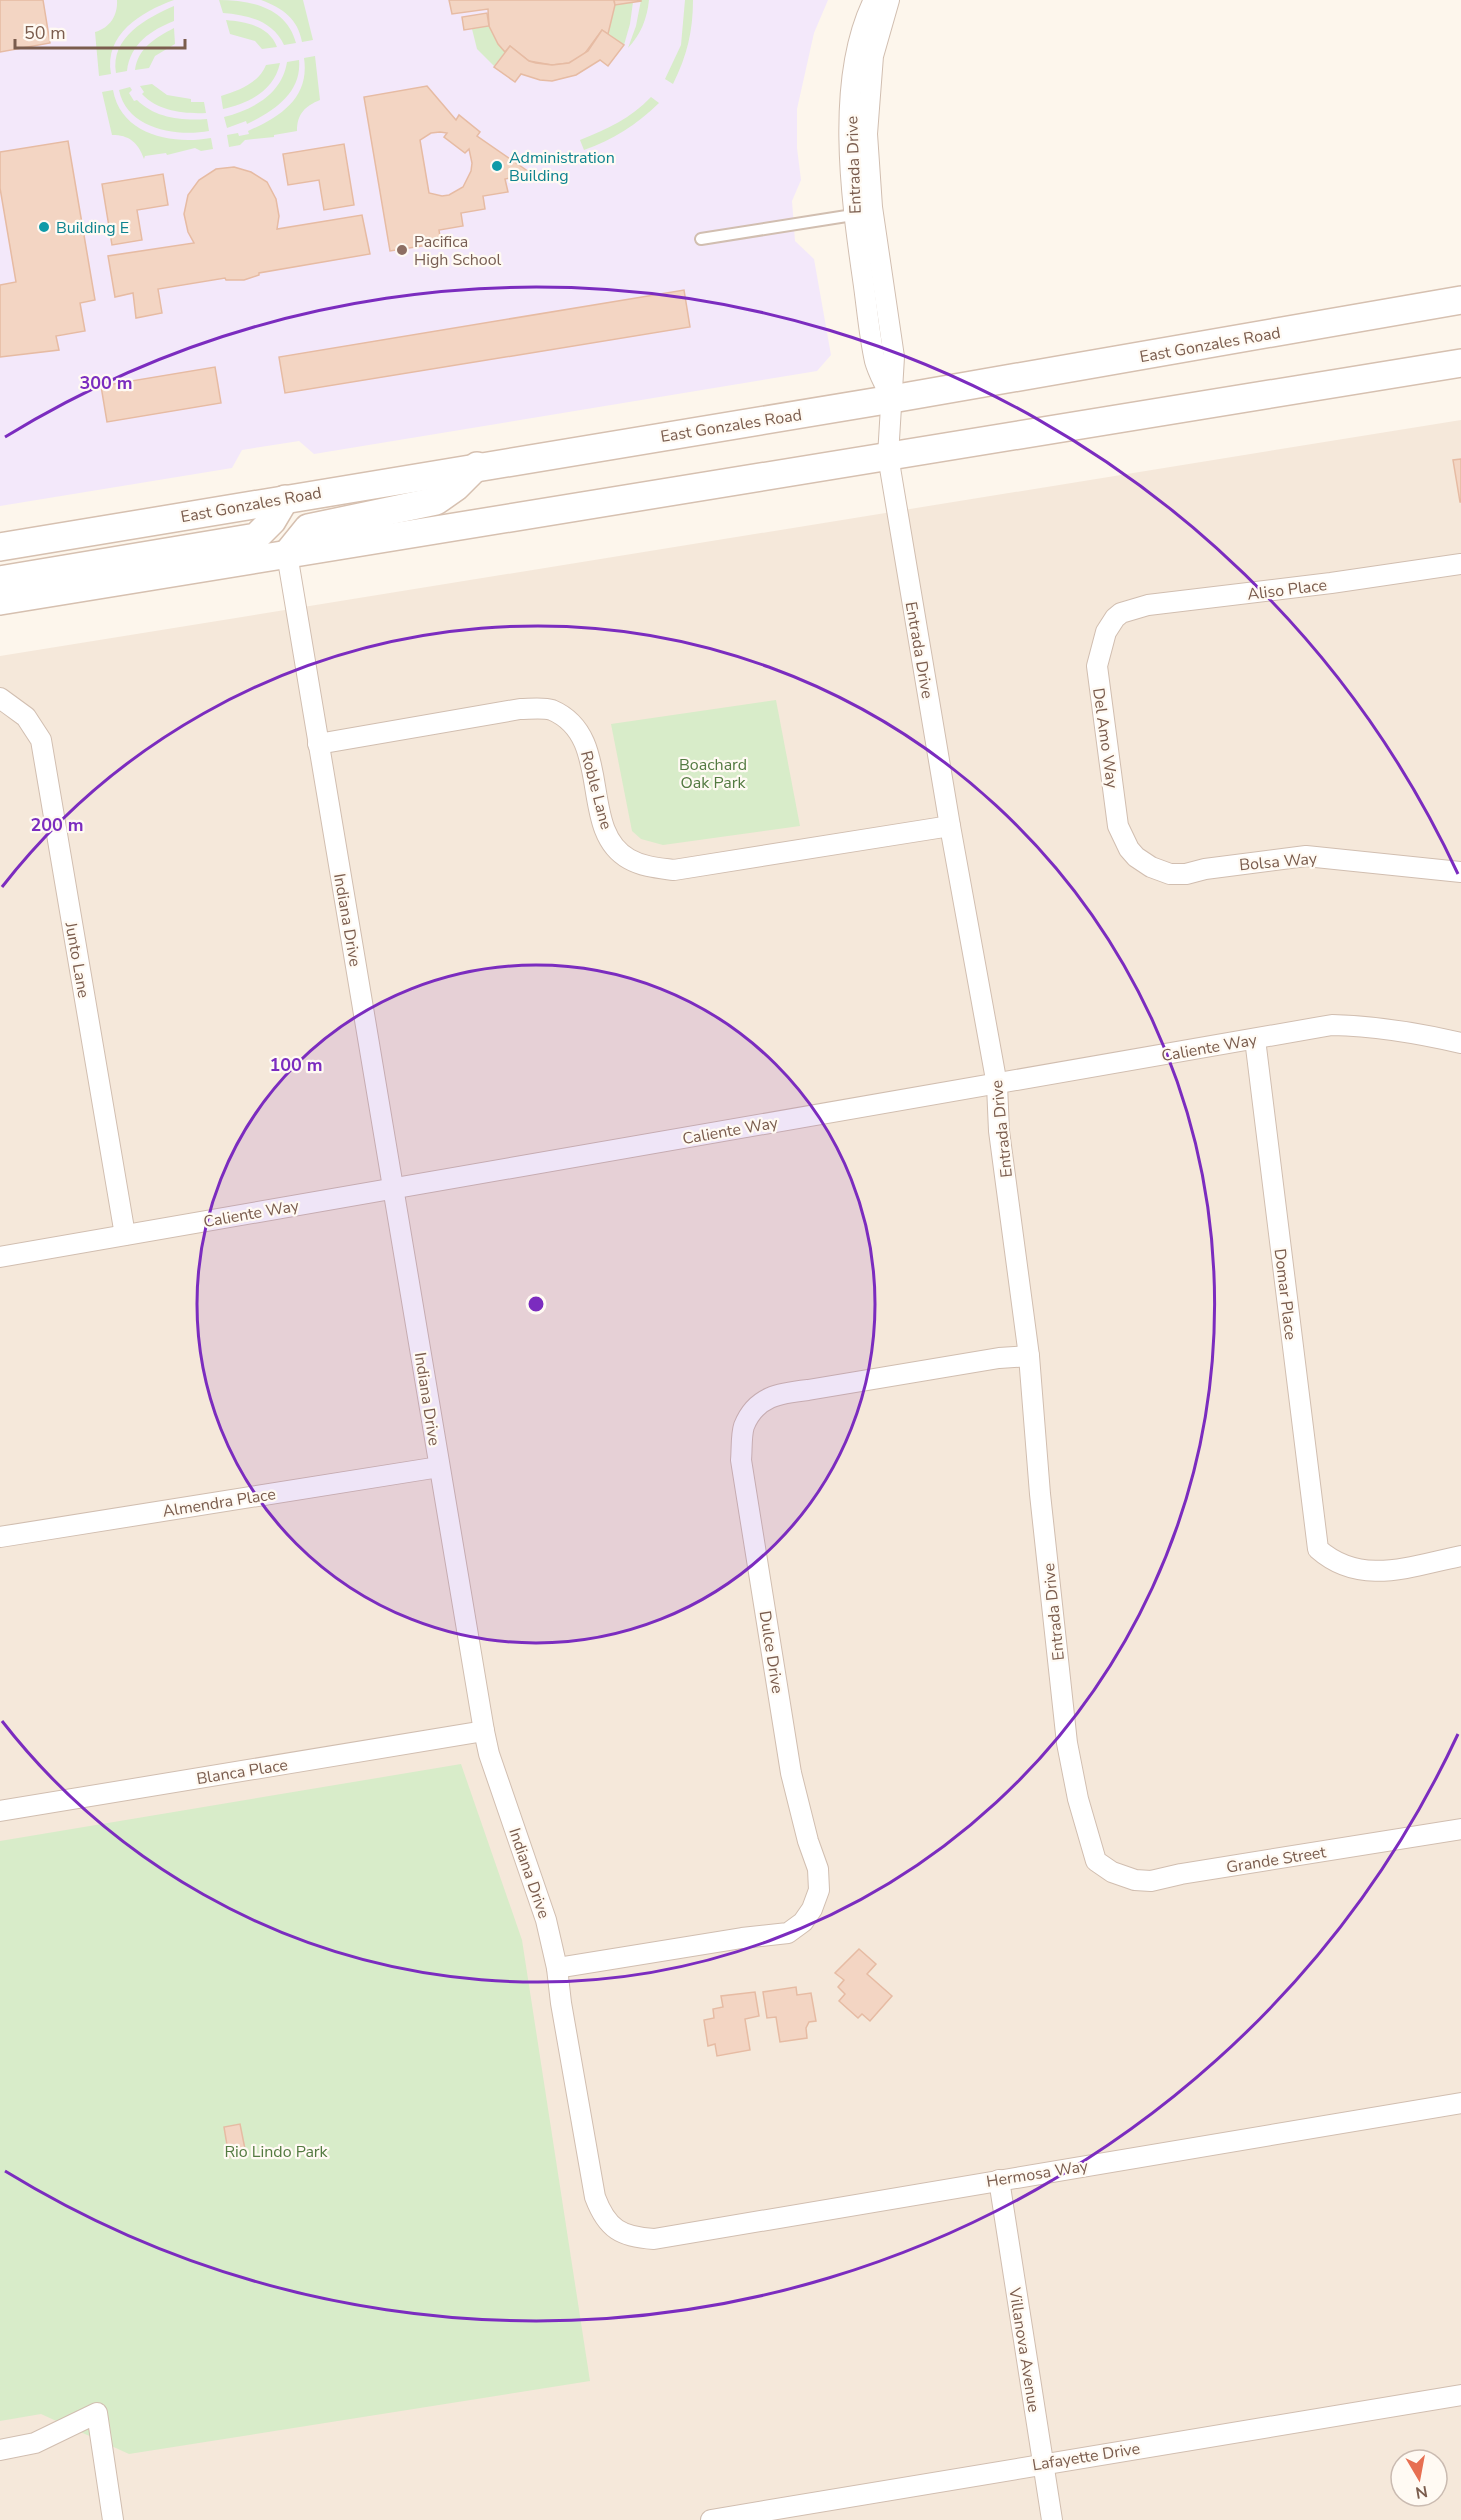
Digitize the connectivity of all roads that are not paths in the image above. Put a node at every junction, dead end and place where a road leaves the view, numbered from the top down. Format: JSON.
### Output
{"nodes":[{"id":1,"x":874,"y":0,"type":"edge"},
{"id":2,"x":889,"y":0,"type":"edge"},
{"id":3,"x":853,"y":215,"type":"junction"},
{"id":4,"x":701,"y":239,"type":"dead end"},
{"id":5,"x":1461,"y":300,"type":"edge"},
{"id":6,"x":1461,"y":363,"type":"edge"},
{"id":7,"x":892,"y":399,"type":"junction"},
{"id":8,"x":888,"y":456,"type":"junction"},
{"id":9,"x":477,"y":466,"type":"junction"},
{"id":10,"x":285,"y":499,"type":"junction"},
{"id":11,"x":0,"y":547,"type":"edge"},
{"id":12,"x":287,"y":554,"type":"junction"},
{"id":13,"x":1461,"y":564,"type":"edge"},
{"id":14,"x":0,"y":580,"type":"edge"},
{"id":15,"x":0,"y":601,"type":"edge"},
{"id":16,"x":1115,"y":618,"type":"joint"},
{"id":17,"x":2,"y":698,"type":"edge"},
{"id":18,"x":318,"y":744,"type":"junction"},
{"id":19,"x":950,"y":826,"type":"junction"},
{"id":20,"x":1136,"y":857,"type":"joint"},
{"id":21,"x":1461,"y":872,"type":"edge"},
{"id":22,"x":1255,"y":1039,"type":"junction"},
{"id":23,"x":1461,"y":1043,"type":"edge"},
{"id":24,"x":997,"y":1085,"type":"junction"},
{"id":25,"x":393,"y":1187,"type":"junction"},
{"id":26,"x":125,"y":1235,"type":"junction"},
{"id":27,"x":0,"y":1257,"type":"edge"},
{"id":28,"x":1029,"y":1356,"type":"junction"},
{"id":29,"x":439,"y":1467,"type":"junction"},
{"id":30,"x":0,"y":1537,"type":"edge"},
{"id":31,"x":1461,"y":1556,"type":"edge"},
{"id":32,"x":484,"y":1731,"type":"junction"},
{"id":33,"x":0,"y":1811,"type":"edge"},
{"id":34,"x":1461,"y":1829,"type":"edge"},
{"id":35,"x":1096,"y":1861,"type":"joint"},
{"id":36,"x":557,"y":1968,"type":"junction"},
{"id":37,"x":1461,"y":2103,"type":"edge"},
{"id":38,"x":999,"y":2180,"type":"junction"},
{"id":39,"x":615,"y":2230,"type":"joint"},
{"id":40,"x":1461,"y":2395,"type":"edge"},
{"id":41,"x":0,"y":2450,"type":"edge"},
{"id":42,"x":1043,"y":2463,"type":"junction"},
{"id":43,"x":113,"y":2520,"type":"edge"},
{"id":44,"x":711,"y":2520,"type":"edge"},
{"id":45,"x":1052,"y":2520,"type":"edge"}],
"edges":[{"from":1,"to":3,"type":"street","name":"Entrada Drive"},
{"from":2,"to":7,"type":"street","name":"Entrada Drive"},
{"from":3,"to":4,"type":"lane"},
{"from":3,"to":7,"type":"street","name":"Entrada Drive"},
{"from":5,"to":7,"type":"main road","name":"East Gonzales Road"},
{"from":6,"to":8,"type":"main road"},
{"from":7,"to":8,"type":"street","name":"Entrada Drive"},
{"from":7,"to":9,"type":"main road","name":"East Gonzales Road"},
{"from":8,"to":12,"type":"main road"},
{"from":8,"to":19,"type":"street","name":"Entrada Drive"},
{"from":9,"to":10,"type":"main road","name":"East Gonzales Road"},
{"from":9,"to":12,"type":"main road"},
{"from":10,"to":11,"type":"main road","name":"East Gonzales Road"},
{"from":10,"to":14,"type":"main road"},
{"from":12,"to":15,"type":"main road"},
{"from":12,"to":18,"type":"street","name":"Indiana Drive"},
{"from":13,"to":16,"type":"street","name":"Aliso Place"},
{"from":16,"to":20,"type":"street","name":"Del Amo Way"},
{"from":17,"to":26,"type":"street","name":"Junto Lane"},
{"from":18,"to":19,"type":"street","name":"Roble Lane"},
{"from":18,"to":25,"type":"street","name":"Indiana Drive"},
{"from":19,"to":24,"type":"street","name":"Entrada Drive"},
{"from":20,"to":21,"type":"street","name":"Bolsa Way"},
{"from":22,"to":23,"type":"street","name":"Caliente Way"},
{"from":22,"to":24,"type":"street","name":"Caliente Way"},
{"from":22,"to":31,"type":"street","name":"Domar Place"},
{"from":24,"to":25,"type":"street","name":"Caliente Way"},
{"from":24,"to":28,"type":"street","name":"Entrada Drive"},
{"from":25,"to":26,"type":"street","name":"Caliente Way"},
{"from":25,"to":29,"type":"street","name":"Indiana Drive"},
{"from":26,"to":27,"type":"street","name":"Caliente Way"},
{"from":28,"to":35,"type":"street","name":"Entrada Drive"},
{"from":28,"to":36,"type":"street","name":"Dulce Drive"},
{"from":29,"to":30,"type":"street","name":"Almendra Place"},
{"from":29,"to":32,"type":"street","name":"Indiana Drive"},
{"from":32,"to":33,"type":"street","name":"Blanca Place"},
{"from":32,"to":36,"type":"street","name":"Indiana Drive"},
{"from":34,"to":35,"type":"street","name":"Grande Street"},
{"from":36,"to":39,"type":"street","name":"Indiana Drive"},
{"from":37,"to":38,"type":"street","name":"Hermosa Way"},
{"from":38,"to":39,"type":"street","name":"Hermosa Way"},
{"from":38,"to":42,"type":"street","name":"Villanova Avenue"},
{"from":40,"to":42,"type":"street","name":"Lafayette Drive"},
{"from":41,"to":43,"type":"street"},
{"from":42,"to":44,"type":"street","name":"Lafayette Drive"},
{"from":42,"to":45,"type":"street","name":"Villanova Avenue"}]}
